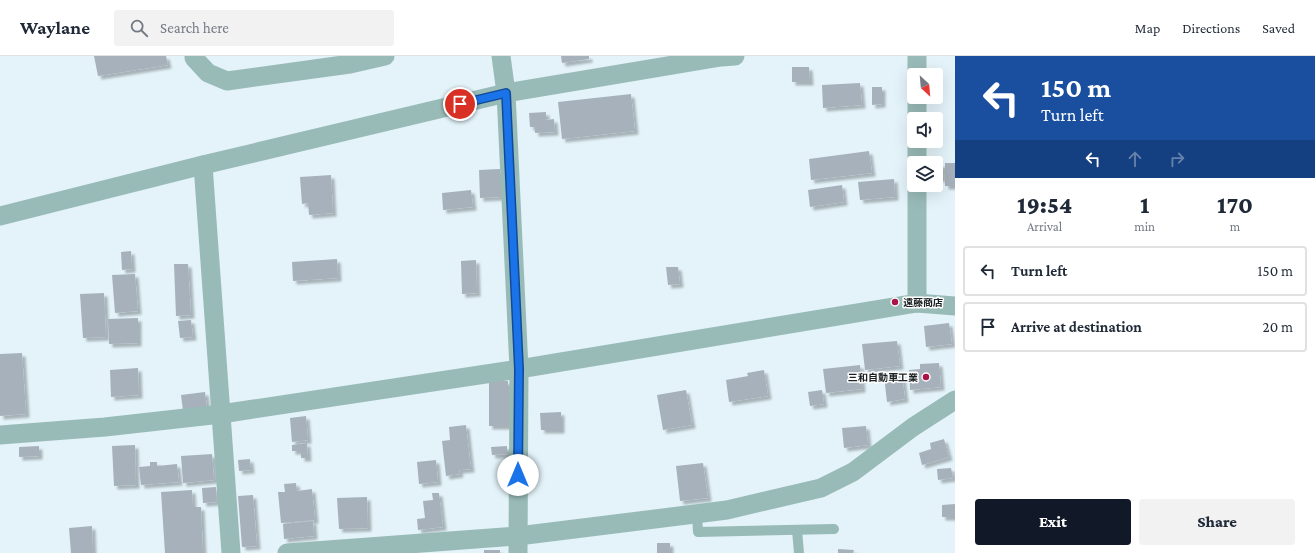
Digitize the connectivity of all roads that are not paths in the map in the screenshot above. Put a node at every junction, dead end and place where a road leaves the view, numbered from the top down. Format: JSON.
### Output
{"nodes":[{"id":1,"x":194,"y":56,"type":"edge"},
{"id":2,"x":385,"y":56,"type":"edge"},
{"id":3,"x":501,"y":56,"type":"edge"},
{"id":4,"x":734,"y":56,"type":"edge"},
{"id":5,"x":917,"y":56,"type":"edge"},
{"id":6,"x":917,"y":68,"type":"edge"},
{"id":7,"x":506,"y":93,"type":"junction"},
{"id":8,"x":203,"y":165,"type":"junction"},
{"id":9,"x":917,"y":192,"type":"edge"},
{"id":10,"x":0,"y":216,"type":"edge"},
{"id":11,"x":917,"y":303,"type":"junction"},
{"id":12,"x":955,"y":306,"type":"edge"},
{"id":13,"x":519,"y":369,"type":"junction"},
{"id":14,"x":955,"y":400,"type":"edge"},
{"id":15,"x":221,"y":414,"type":"junction"},
{"id":16,"x":0,"y":435,"type":"edge"},
{"id":17,"x":697,"y":514,"type":"junction"},
{"id":18,"x":834,"y":529,"type":"dead end"},
{"id":19,"x":797,"y":530,"type":"junction"},
{"id":20,"x":518,"y":545,"type":"edge"},
{"id":21,"x":393,"y":549,"type":"edge"},
{"id":22,"x":231,"y":553,"type":"edge"},
{"id":23,"x":287,"y":553,"type":"edge"},
{"id":24,"x":799,"y":553,"type":"edge"}],
"edges":[{"from":1,"to":2,"type":"street"},
{"from":3,"to":7,"type":"street"},
{"from":4,"to":7,"type":"street"},
{"from":5,"to":6,"type":"street"},
{"from":7,"to":8,"type":"street"},
{"from":7,"to":13,"type":"street"},
{"from":8,"to":10,"type":"street"},
{"from":8,"to":15,"type":"street"},
{"from":9,"to":11,"type":"street"},
{"from":11,"to":12,"type":"street"},
{"from":11,"to":13,"type":"street"},
{"from":13,"to":15,"type":"street"},
{"from":13,"to":20,"type":"street"},
{"from":14,"to":17,"type":"street"},
{"from":15,"to":16,"type":"street"},
{"from":15,"to":22,"type":"street"},
{"from":17,"to":19,"type":"lane"},
{"from":17,"to":20,"type":"street"},
{"from":18,"to":19,"type":"lane"},
{"from":19,"to":24,"type":"lane"},
{"from":20,"to":21,"type":"street"},
{"from":21,"to":23,"type":"street"}]}
